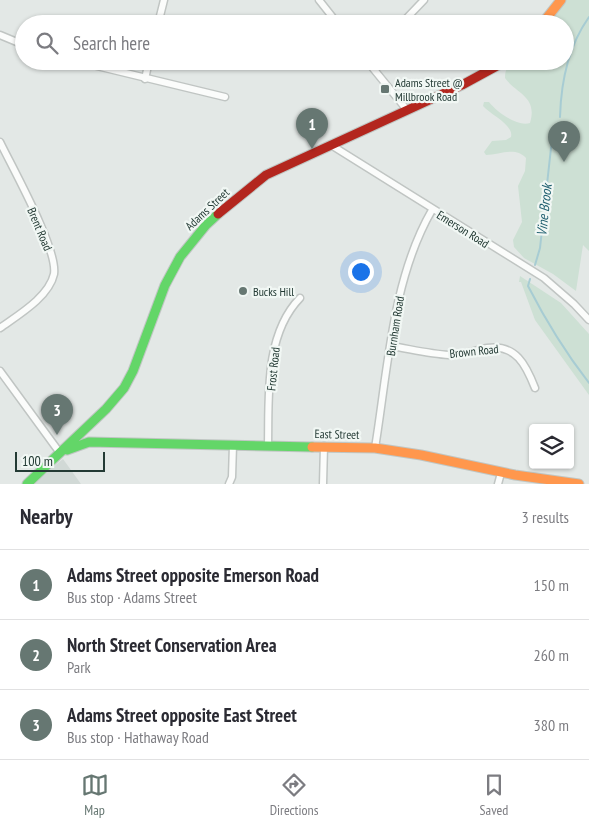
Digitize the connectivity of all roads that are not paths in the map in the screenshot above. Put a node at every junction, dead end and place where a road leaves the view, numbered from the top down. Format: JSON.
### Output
{"nodes":[{"id":1,"x":164,"y":0,"type":"edge"},
{"id":2,"x":319,"y":0,"type":"edge"},
{"id":3,"x":424,"y":0,"type":"edge"},
{"id":4,"x":560,"y":0,"type":"edge"},
{"id":5,"x":160,"y":15,"type":"edge"},
{"id":6,"x":331,"y":15,"type":"edge"},
{"id":7,"x":410,"y":15,"type":"edge"},
{"id":8,"x":549,"y":15,"type":"edge"},
{"id":9,"x":0,"y":35,"type":"edge"},
{"id":10,"x":15,"y":41,"type":"edge"},
{"id":11,"x":110,"y":70,"type":"edge"},
{"id":12,"x":146,"y":70,"type":"edge"},
{"id":13,"x":375,"y":70,"type":"edge"},
{"id":14,"x":490,"y":70,"type":"edge"},
{"id":15,"x":144,"y":79,"type":"junction"},
{"id":16,"x":224,"y":97,"type":"dead end"},
{"id":17,"x":406,"y":110,"type":"junction"},
{"id":18,"x":0,"y":142,"type":"edge"},
{"id":19,"x":331,"y":145,"type":"junction"},
{"id":20,"x":432,"y":210,"type":"junction"},
{"id":21,"x":300,"y":298,"type":"dead end"},
{"id":22,"x":589,"y":320,"type":"edge"},
{"id":23,"x":0,"y":328,"type":"edge"},
{"id":24,"x":391,"y":346,"type":"junction"},
{"id":25,"x":0,"y":371,"type":"edge"},
{"id":26,"x":535,"y":388,"type":"dead end"},
{"id":27,"x":88,"y":426,"type":"junction"},
{"id":28,"x":92,"y":442,"type":"junction"},
{"id":29,"x":233,"y":445,"type":"junction"},
{"id":30,"x":268,"y":445,"type":"junction"},
{"id":31,"x":324,"y":446,"type":"junction"},
{"id":32,"x":375,"y":448,"type":"junction"},
{"id":33,"x":60,"y":453,"type":"junction"},
{"id":34,"x":501,"y":473,"type":"junction"},
{"id":35,"x":27,"y":484,"type":"edge"},
{"id":36,"x":229,"y":484,"type":"edge"},
{"id":37,"x":324,"y":484,"type":"edge"},
{"id":38,"x":498,"y":484,"type":"edge"},
{"id":39,"x":578,"y":484,"type":"edge"}],
"edges":[{"from":1,"to":5,"type":"street"},
{"from":2,"to":6,"type":"street"},
{"from":3,"to":7,"type":"street"},
{"from":4,"to":8,"type":"main road"},
{"from":9,"to":10,"type":"street"},
{"from":11,"to":15,"type":"street"},
{"from":12,"to":15,"type":"street"},
{"from":13,"to":17,"type":"street"},
{"from":14,"to":17,"type":"main road","name":"Adams Street"},
{"from":15,"to":16,"type":"street"},
{"from":17,"to":19,"type":"main road","name":"Adams Street"},
{"from":18,"to":23,"type":"street","name":"Brent Road"},
{"from":19,"to":20,"type":"street","name":"Emerson Road"},
{"from":19,"to":27,"type":"main road","name":"Adams Street"},
{"from":20,"to":22,"type":"street","name":"Emerson Road"},
{"from":20,"to":24,"type":"street","name":"Burnham Road"},
{"from":21,"to":30,"type":"street","name":"Frost Road"},
{"from":24,"to":26,"type":"street","name":"Brown Road"},
{"from":24,"to":32,"type":"street","name":"Burnham Road"},
{"from":25,"to":33,"type":"street"},
{"from":27,"to":28,"type":"main road"},
{"from":27,"to":33,"type":"main road","name":"Adams Street"},
{"from":28,"to":29,"type":"main road","name":"East Street"},
{"from":28,"to":33,"type":"main road","name":"East Street"},
{"from":29,"to":30,"type":"main road","name":"East Street"},
{"from":29,"to":36,"type":"street"},
{"from":30,"to":31,"type":"main road","name":"East Street"},
{"from":31,"to":32,"type":"main road","name":"East Street"},
{"from":31,"to":37,"type":"street"},
{"from":32,"to":34,"type":"main road","name":"East Street"},
{"from":33,"to":35,"type":"main road","name":"Adams Street"},
{"from":34,"to":38,"type":"street"},
{"from":34,"to":39,"type":"main road","name":"East Street"}]}
